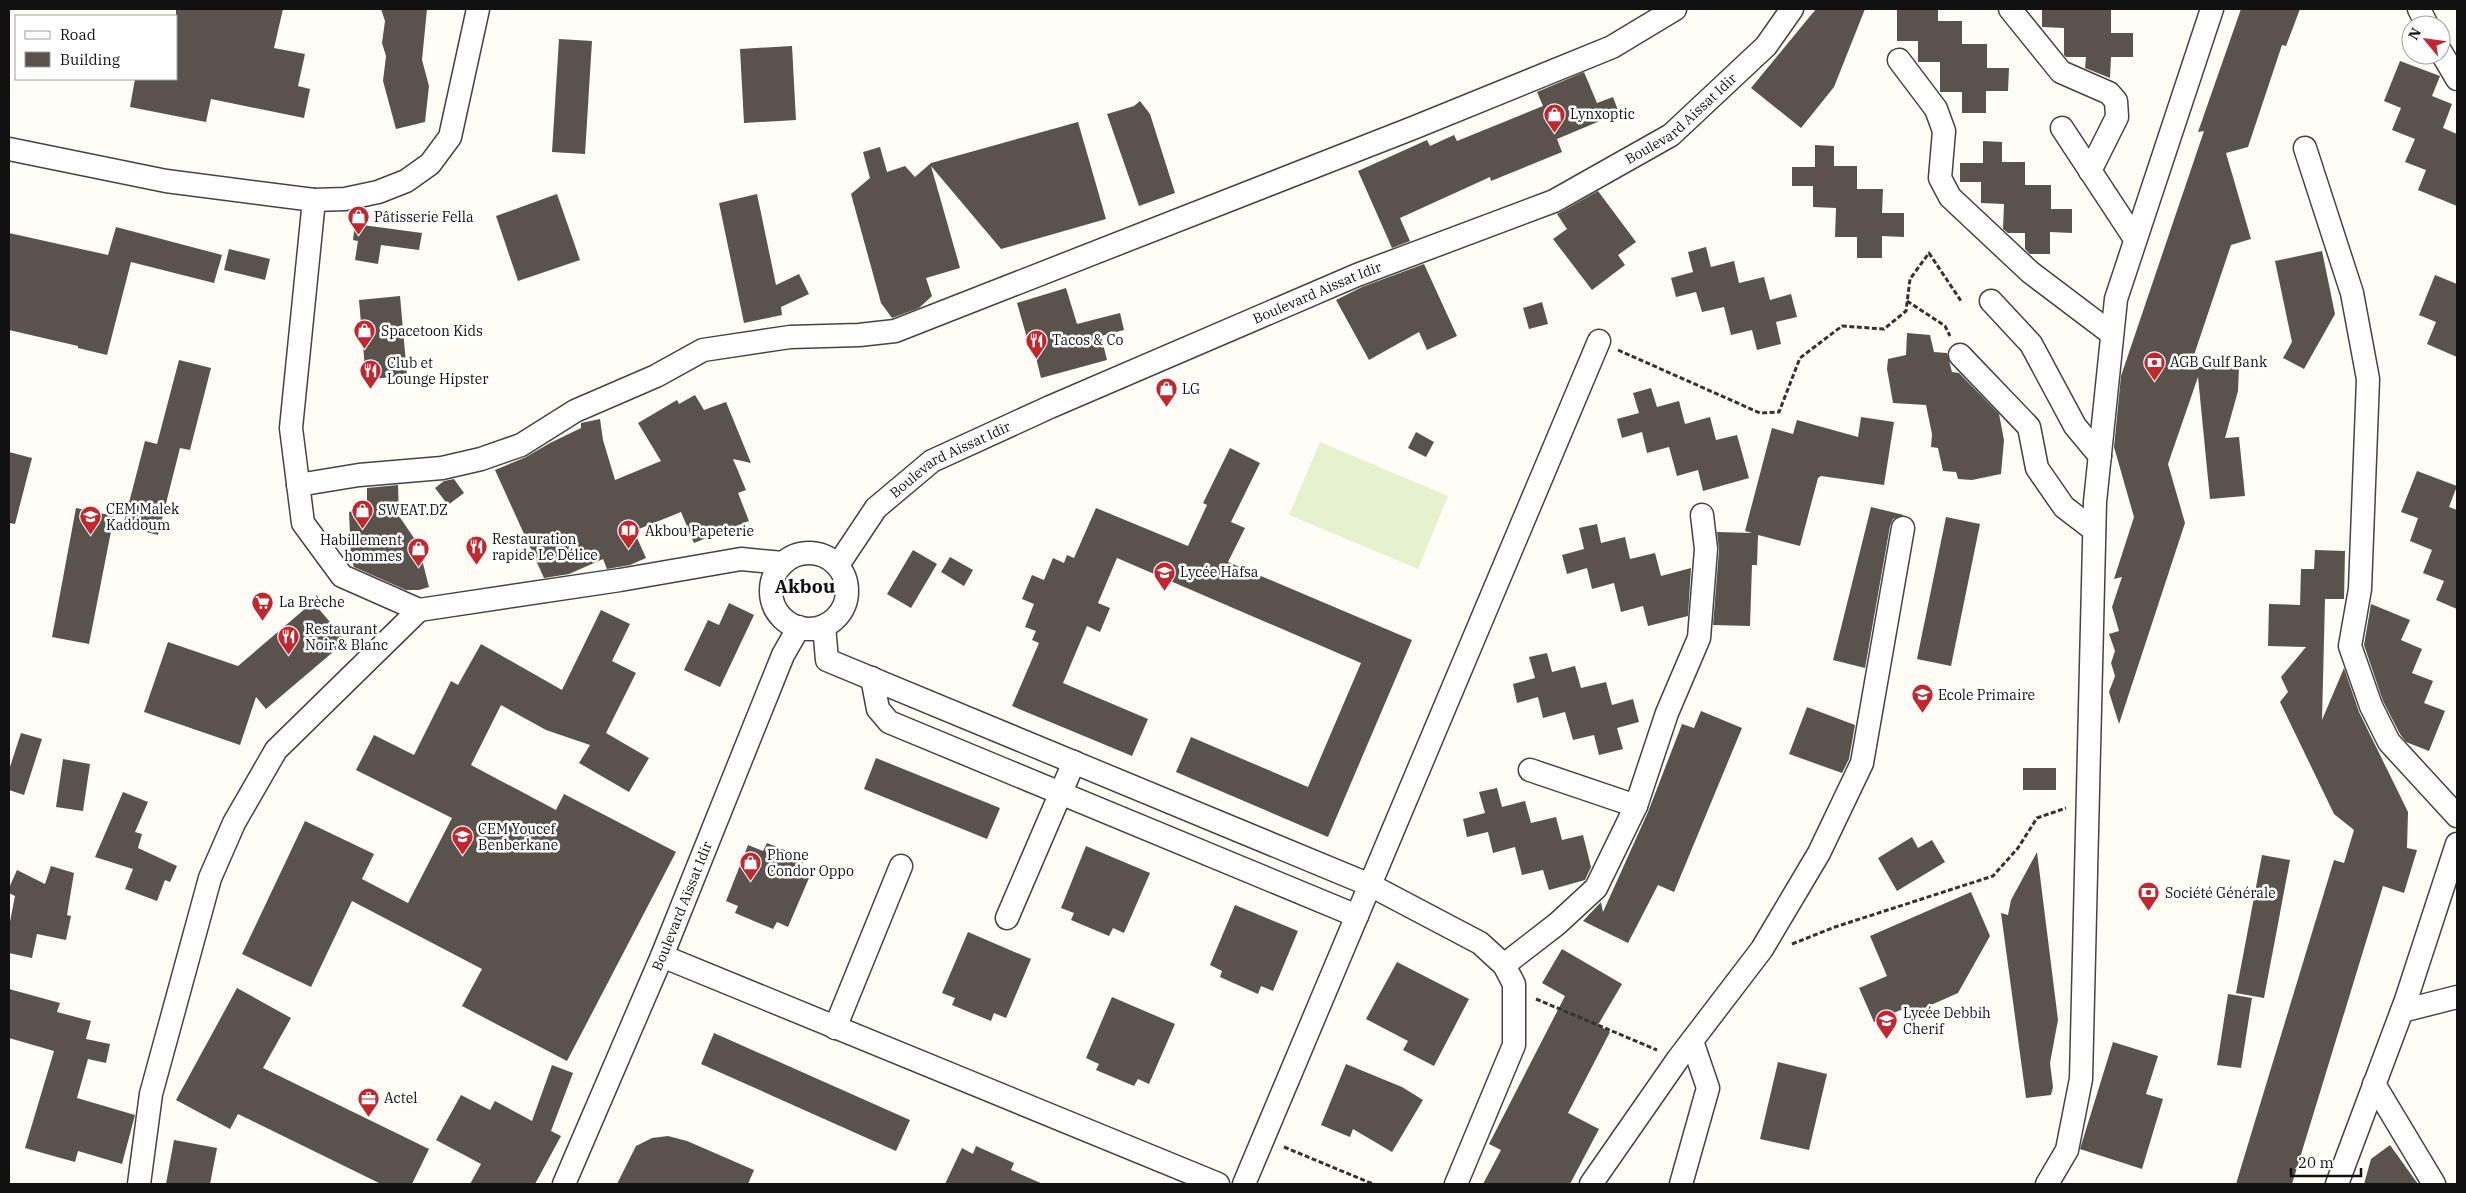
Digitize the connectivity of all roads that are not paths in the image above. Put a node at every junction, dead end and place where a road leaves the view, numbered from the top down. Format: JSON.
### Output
{"nodes":[{"id":1,"x":478,"y":9,"type":"edge"},
{"id":2,"x":1675,"y":9,"type":"edge"},
{"id":3,"x":1792,"y":9,"type":"edge"},
{"id":4,"x":2010,"y":9,"type":"edge"},
{"id":5,"x":2212,"y":9,"type":"edge"},
{"id":6,"x":1900,"y":60,"type":"dead end"},
{"id":7,"x":2449,"y":65,"type":"edge"},
{"id":8,"x":2457,"y":79,"type":"edge"},
{"id":9,"x":2062,"y":128,"type":"dead end"},
{"id":10,"x":9,"y":148,"type":"edge"},
{"id":11,"x":2305,"y":148,"type":"dead end"},
{"id":12,"x":2090,"y":171,"type":"junction"},
{"id":13,"x":314,"y":200,"type":"junction"},
{"id":14,"x":2135,"y":239,"type":"junction"},
{"id":15,"x":1991,"y":301,"type":"dead end"},
{"id":16,"x":2112,"y":334,"type":"junction"},
{"id":17,"x":1599,"y":341,"type":"road end"},
{"id":18,"x":1960,"y":355,"type":"road end"},
{"id":19,"x":2100,"y":456,"type":"junction"},
{"id":20,"x":298,"y":485,"type":"junction"},
{"id":21,"x":1702,"y":515,"type":"dead end"},
{"id":22,"x":1903,"y":528,"type":"dead end"},
{"id":23,"x":2094,"y":530,"type":"junction"},
{"id":24,"x":782,"y":563,"type":"junction"},
{"id":25,"x":838,"y":565,"type":"junction"},
{"id":26,"x":419,"y":610,"type":"junction"},
{"id":27,"x":824,"y":626,"type":"junction"},
{"id":28,"x":799,"y":627,"type":"junction"},
{"id":29,"x":872,"y":678,"type":"junction"},
{"id":30,"x":1074,"y":762,"type":"junction"},
{"id":31,"x":1530,"y":770,"type":"dead end"},
{"id":32,"x":1060,"y":795,"type":"junction"},
{"id":33,"x":1636,"y":806,"type":"junction"},
{"id":34,"x":2457,"y":816,"type":"edge"},
{"id":35,"x":2457,"y":844,"type":"edge"},
{"id":36,"x":901,"y":866,"type":"dead end"},
{"id":37,"x":1370,"y":885,"type":"junction"},
{"id":38,"x":1357,"y":916,"type":"junction"},
{"id":39,"x":1007,"y":918,"type":"dead end"},
{"id":40,"x":662,"y":956,"type":"junction"},
{"id":41,"x":1504,"y":965,"type":"junction"},
{"id":42,"x":2457,"y":997,"type":"edge"},
{"id":43,"x":2402,"y":1010,"type":"junction"},
{"id":44,"x":835,"y":1028,"type":"junction"},
{"id":45,"x":1692,"y":1041,"type":"junction"},
{"id":46,"x":2374,"y":1084,"type":"junction"},
{"id":47,"x":139,"y":1184,"type":"edge"},
{"id":48,"x":564,"y":1184,"type":"edge"},
{"id":49,"x":1218,"y":1184,"type":"edge"},
{"id":50,"x":1244,"y":1184,"type":"edge"},
{"id":51,"x":1456,"y":1184,"type":"edge"},
{"id":52,"x":1591,"y":1184,"type":"edge"},
{"id":53,"x":1681,"y":1184,"type":"edge"},
{"id":54,"x":2047,"y":1184,"type":"edge"},
{"id":55,"x":2337,"y":1184,"type":"edge"},
{"id":56,"x":2434,"y":1184,"type":"edge"}],
"edges":[{"from":1,"to":13,"type":"street"},
{"from":2,"to":20,"type":"street"},
{"from":3,"to":25,"type":"street","name":"Boulevard Aissat Idir"},
{"from":4,"to":12,"type":"street"},
{"from":5,"to":14,"type":"street"},
{"from":6,"to":16,"type":"street"},
{"from":7,"to":8,"type":"street"},
{"from":9,"to":12,"type":"street"},
{"from":10,"to":13,"type":"street"},
{"from":11,"to":34,"type":"street"},
{"from":12,"to":14,"type":"street"},
{"from":13,"to":20,"type":"street"},
{"from":14,"to":16,"type":"street"},
{"from":15,"to":19,"type":"street"},
{"from":16,"to":19,"type":"street"},
{"from":17,"to":37,"type":"street"},
{"from":18,"to":23,"type":"street"},
{"from":19,"to":23,"type":"street"},
{"from":20,"to":26,"type":"street"},
{"from":21,"to":33,"type":"street"},
{"from":22,"to":45,"type":"street"},
{"from":23,"to":54,"type":"street"},
{"from":24,"to":25,"type":"street"},
{"from":24,"to":26,"type":"street"},
{"from":24,"to":28,"type":"street"},
{"from":25,"to":27,"type":"street"},
{"from":26,"to":47,"type":"street"},
{"from":27,"to":28,"type":"street"},
{"from":27,"to":29,"type":"street"},
{"from":28,"to":40,"type":"street","name":"Boulevard Aïssat Idir"},
{"from":29,"to":30,"type":"street"},
{"from":29,"to":32,"type":"street"},
{"from":30,"to":32,"type":"street"},
{"from":30,"to":37,"type":"street"},
{"from":31,"to":33,"type":"street"},
{"from":32,"to":38,"type":"street"},
{"from":32,"to":39,"type":"street"},
{"from":33,"to":41,"type":"street"},
{"from":35,"to":43,"type":"street"},
{"from":36,"to":44,"type":"street"},
{"from":37,"to":38,"type":"street"},
{"from":37,"to":41,"type":"street"},
{"from":38,"to":50,"type":"street"},
{"from":40,"to":44,"type":"street"},
{"from":40,"to":48,"type":"street","name":"Boulevard Aïssat Idir"},
{"from":41,"to":51,"type":"street"},
{"from":42,"to":43,"type":"street"},
{"from":43,"to":46,"type":"street"},
{"from":44,"to":49,"type":"street"},
{"from":45,"to":52,"type":"street"},
{"from":45,"to":53,"type":"street"},
{"from":46,"to":55,"type":"street"},
{"from":46,"to":56,"type":"street"}]}
